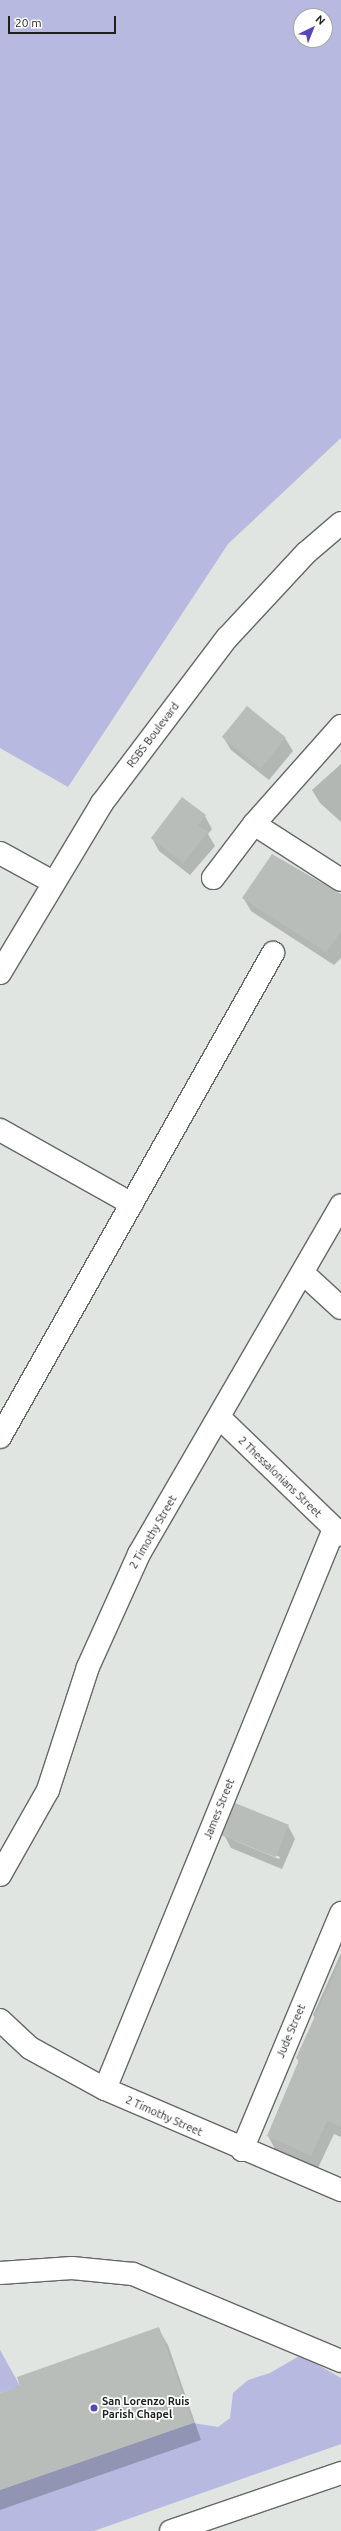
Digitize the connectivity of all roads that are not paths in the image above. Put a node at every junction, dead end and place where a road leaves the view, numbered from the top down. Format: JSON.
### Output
{"nodes":[{"id":1,"x":341,"y":523,"type":"edge"},
{"id":2,"x":341,"y":726,"type":"edge"},
{"id":3,"x":254,"y":824,"type":"junction"},
{"id":4,"x":0,"y":853,"type":"edge"},
{"id":5,"x":214,"y":878,"type":"dead end"},
{"id":6,"x":341,"y":880,"type":"edge"},
{"id":7,"x":53,"y":882,"type":"junction"},
{"id":8,"x":273,"y":953,"type":"dead end"},
{"id":9,"x":0,"y":973,"type":"edge"},
{"id":10,"x":0,"y":1130,"type":"edge"},
{"id":11,"x":132,"y":1204,"type":"junction"},
{"id":12,"x":341,"y":1206,"type":"edge"},
{"id":13,"x":304,"y":1274,"type":"junction"},
{"id":14,"x":341,"y":1308,"type":"edge"},
{"id":15,"x":220,"y":1418,"type":"junction"},
{"id":16,"x":0,"y":1438,"type":"edge"},
{"id":17,"x":337,"y":1532,"type":"edge"},
{"id":18,"x":0,"y":1875,"type":"edge"},
{"id":19,"x":341,"y":1912,"type":"edge"},
{"id":20,"x":0,"y":2020,"type":"edge"},
{"id":21,"x":105,"y":2089,"type":"junction"},
{"id":22,"x":242,"y":2150,"type":"junction"},
{"id":23,"x":341,"y":2190,"type":"edge"},
{"id":24,"x":0,"y":2273,"type":"edge"},
{"id":25,"x":341,"y":2361,"type":"edge"},
{"id":26,"x":341,"y":2473,"type":"edge"},
{"id":27,"x":171,"y":2531,"type":"edge"}],
"edges":[{"from":1,"to":7,"type":"street","name":"RSBS Boulevard"},
{"from":2,"to":3,"type":"street"},
{"from":3,"to":5,"type":"street"},
{"from":3,"to":6,"type":"street"},
{"from":4,"to":7,"type":"street"},
{"from":7,"to":9,"type":"street","name":"RSBS Boulevard"},
{"from":8,"to":11,"type":"street"},
{"from":10,"to":11,"type":"street"},
{"from":11,"to":16,"type":"street"},
{"from":12,"to":13,"type":"street","name":"2 Timothy Street"},
{"from":13,"to":14,"type":"street"},
{"from":13,"to":15,"type":"street","name":"2 Timothy Street"},
{"from":15,"to":17,"type":"street","name":"2 Thessalonians Street"},
{"from":15,"to":18,"type":"street","name":"2 Timothy Street"},
{"from":17,"to":21,"type":"street","name":"James Street"},
{"from":19,"to":22,"type":"street","name":"Jude Street"},
{"from":20,"to":21,"type":"street","name":"2 Timothy Street"},
{"from":21,"to":22,"type":"street","name":"2 Timothy Street"},
{"from":22,"to":23,"type":"street","name":"2 Timothy Street"},
{"from":24,"to":25,"type":"street"},
{"from":26,"to":27,"type":"street"}]}
